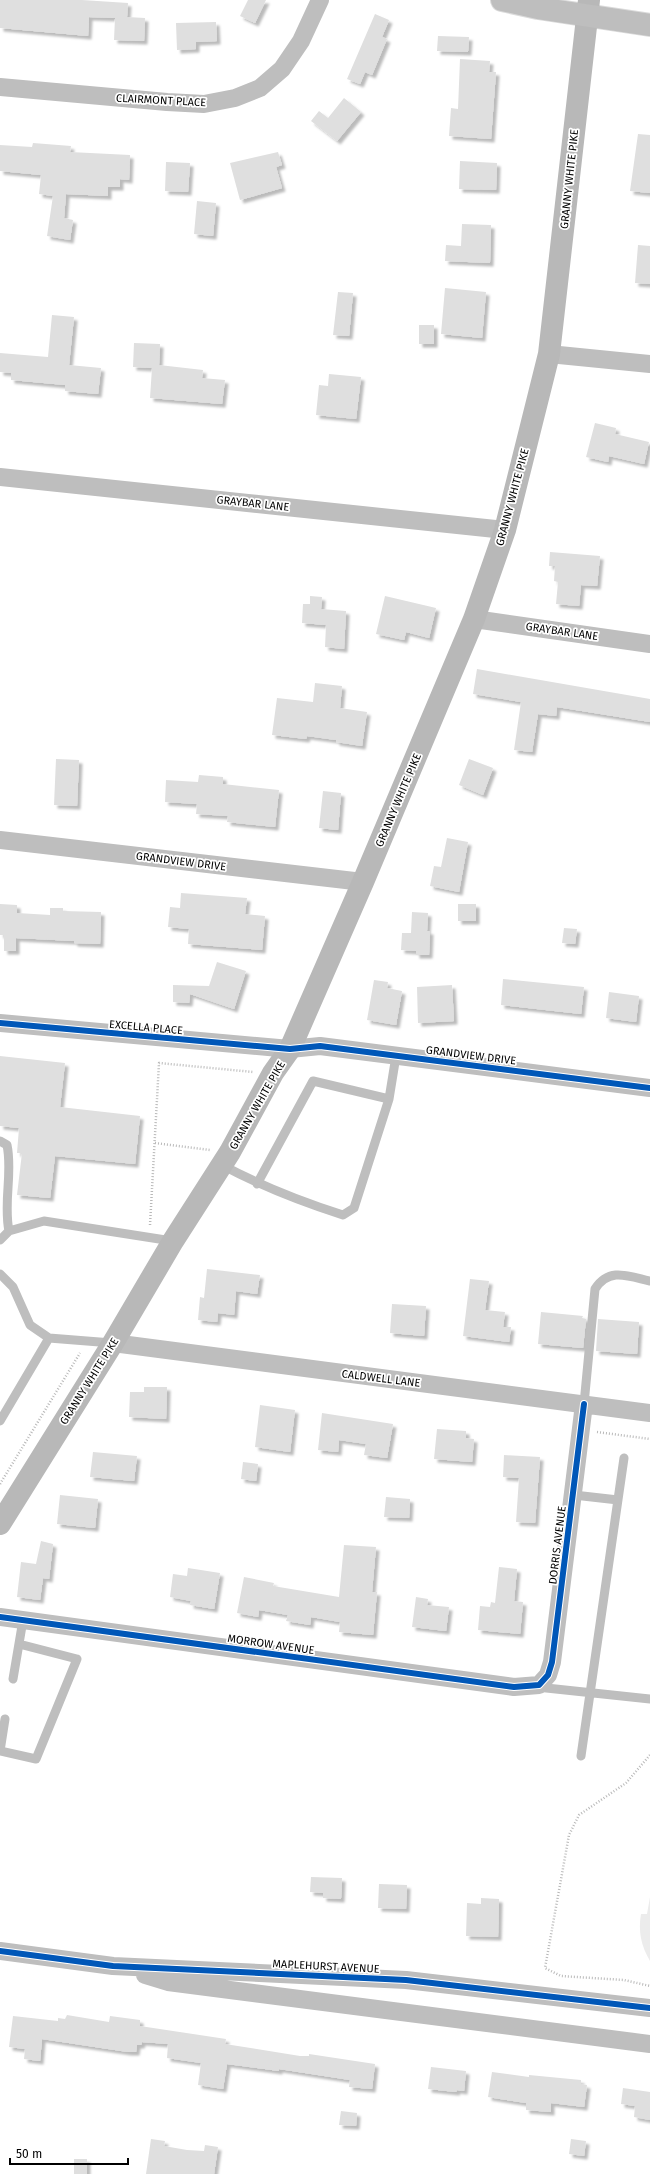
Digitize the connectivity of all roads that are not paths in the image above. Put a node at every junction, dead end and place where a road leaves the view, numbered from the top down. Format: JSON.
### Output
{"nodes":[{"id":1,"x":320,"y":0,"type":"edge"},
{"id":2,"x":502,"y":0,"type":"edge"},
{"id":3,"x":588,"y":8,"type":"edge"},
{"id":4,"x":650,"y":25,"type":"edge"},
{"id":5,"x":0,"y":88,"type":"edge"},
{"id":6,"x":549,"y":354,"type":"junction"},
{"id":7,"x":650,"y":364,"type":"edge"},
{"id":8,"x":0,"y":477,"type":"edge"},
{"id":9,"x":505,"y":530,"type":"junction"},
{"id":10,"x":474,"y":619,"type":"junction"},
{"id":11,"x":650,"y":644,"type":"edge"},
{"id":12,"x":0,"y":840,"type":"edge"},
{"id":13,"x":363,"y":882,"type":"junction"},
{"id":14,"x":0,"y":1022,"type":"edge"},
{"id":15,"x":290,"y":1049,"type":"junction"},
{"id":16,"x":396,"y":1056,"type":"junction"},
{"id":17,"x":650,"y":1088,"type":"edge"},
{"id":18,"x":389,"y":1099,"type":"junction"},
{"id":19,"x":0,"y":1141,"type":"edge"},
{"id":20,"x":226,"y":1158,"type":"junction"},
{"id":21,"x":257,"y":1184,"type":"junction"},
{"id":22,"x":9,"y":1231,"type":"junction"},
{"id":23,"x":0,"y":1240,"type":"edge"},
{"id":24,"x":173,"y":1241,"type":"junction"},
{"id":25,"x":0,"y":1274,"type":"edge"},
{"id":26,"x":650,"y":1280,"type":"edge"},
{"id":27,"x":48,"y":1338,"type":"junction"},
{"id":28,"x":112,"y":1343,"type":"junction"},
{"id":29,"x":584,"y":1404,"type":"junction"},
{"id":30,"x":650,"y":1413,"type":"edge"},
{"id":31,"x":0,"y":1421,"type":"edge"},
{"id":32,"x":624,"y":1458,"type":"dead end"},
{"id":33,"x":574,"y":1495,"type":"junction"},
{"id":34,"x":618,"y":1500,"type":"junction"},
{"id":35,"x":0,"y":1524,"type":"edge"},
{"id":36,"x":0,"y":1617,"type":"edge"},
{"id":37,"x":23,"y":1620,"type":"junction"},
{"id":38,"x":19,"y":1644,"type":"junction"},
{"id":39,"x":13,"y":1679,"type":"dead end"},
{"id":40,"x":536,"y":1686,"type":"junction"},
{"id":41,"x":590,"y":1694,"type":"junction"},
{"id":42,"x":650,"y":1699,"type":"edge"},
{"id":43,"x":5,"y":1719,"type":"dead end"},
{"id":44,"x":581,"y":1756,"type":"dead end"},
{"id":45,"x":0,"y":1951,"type":"edge"},
{"id":46,"x":113,"y":1966,"type":"junction"},
{"id":47,"x":650,"y":2008,"type":"edge"},
{"id":48,"x":650,"y":2044,"type":"edge"}],
"edges":[{"from":1,"to":5,"type":"street","name":"CLAIRMONT PLACE"},
{"from":2,"to":3,"type":"main road"},
{"from":3,"to":4,"type":"main road"},
{"from":3,"to":6,"type":"main road","name":"GRANNY WHITE PIKE"},
{"from":6,"to":7,"type":"street"},
{"from":6,"to":9,"type":"main road","name":"GRANNY WHITE PIKE"},
{"from":8,"to":9,"type":"street","name":"GRAYBAR LANE"},
{"from":9,"to":10,"type":"main road","name":"GRANNY WHITE PIKE"},
{"from":10,"to":11,"type":"street","name":"GRAYBAR LANE"},
{"from":10,"to":13,"type":"main road","name":"GRANNY WHITE PIKE"},
{"from":12,"to":13,"type":"street","name":"GRANDVIEW DRIVE"},
{"from":13,"to":15,"type":"main road","name":"GRANNY WHITE PIKE"},
{"from":14,"to":15,"type":"street","name":"EXCELLA PLACE"},
{"from":15,"to":16,"type":"street","name":"GRANDVIEW DRIVE"},
{"from":15,"to":20,"type":"main road","name":"GRANNY WHITE PIKE"},
{"from":16,"to":17,"type":"street","name":"GRANDVIEW DRIVE"},
{"from":16,"to":18,"type":"lane"},
{"from":18,"to":21,"type":"lane"},
{"from":18,"to":21,"type":"lane"},
{"from":19,"to":22,"type":"lane"},
{"from":20,"to":21,"type":"lane"},
{"from":20,"to":24,"type":"main road","name":"GRANNY WHITE PIKE"},
{"from":22,"to":23,"type":"lane"},
{"from":22,"to":24,"type":"lane"},
{"from":24,"to":28,"type":"main road","name":"GRANNY WHITE PIKE"},
{"from":25,"to":27,"type":"lane"},
{"from":26,"to":29,"type":"lane"},
{"from":27,"to":28,"type":"lane"},
{"from":27,"to":31,"type":"lane"},
{"from":28,"to":29,"type":"street","name":"CALDWELL LANE"},
{"from":28,"to":35,"type":"main road","name":"GRANNY WHITE PIKE"},
{"from":29,"to":30,"type":"street","name":"CALDWELL LANE"},
{"from":29,"to":33,"type":"street","name":"DORRIS AVENUE"},
{"from":32,"to":34,"type":"lane"},
{"from":33,"to":34,"type":"lane"},
{"from":33,"to":40,"type":"street","name":"DORRIS AVENUE"},
{"from":34,"to":41,"type":"lane"},
{"from":36,"to":37,"type":"street","name":"MORROW AVENUE"},
{"from":37,"to":38,"type":"lane"},
{"from":37,"to":40,"type":"street","name":"MORROW AVENUE"},
{"from":38,"to":39,"type":"lane"},
{"from":38,"to":43,"type":"lane"},
{"from":40,"to":41,"type":"lane"},
{"from":41,"to":42,"type":"lane"},
{"from":41,"to":44,"type":"lane"},
{"from":45,"to":46,"type":"street","name":"MAPLEHURST AVENUE"},
{"from":46,"to":47,"type":"street","name":"MAPLEHURST AVENUE"},
{"from":46,"to":48,"type":"street","name":"MAPLEHURST AVENUE"}]}
